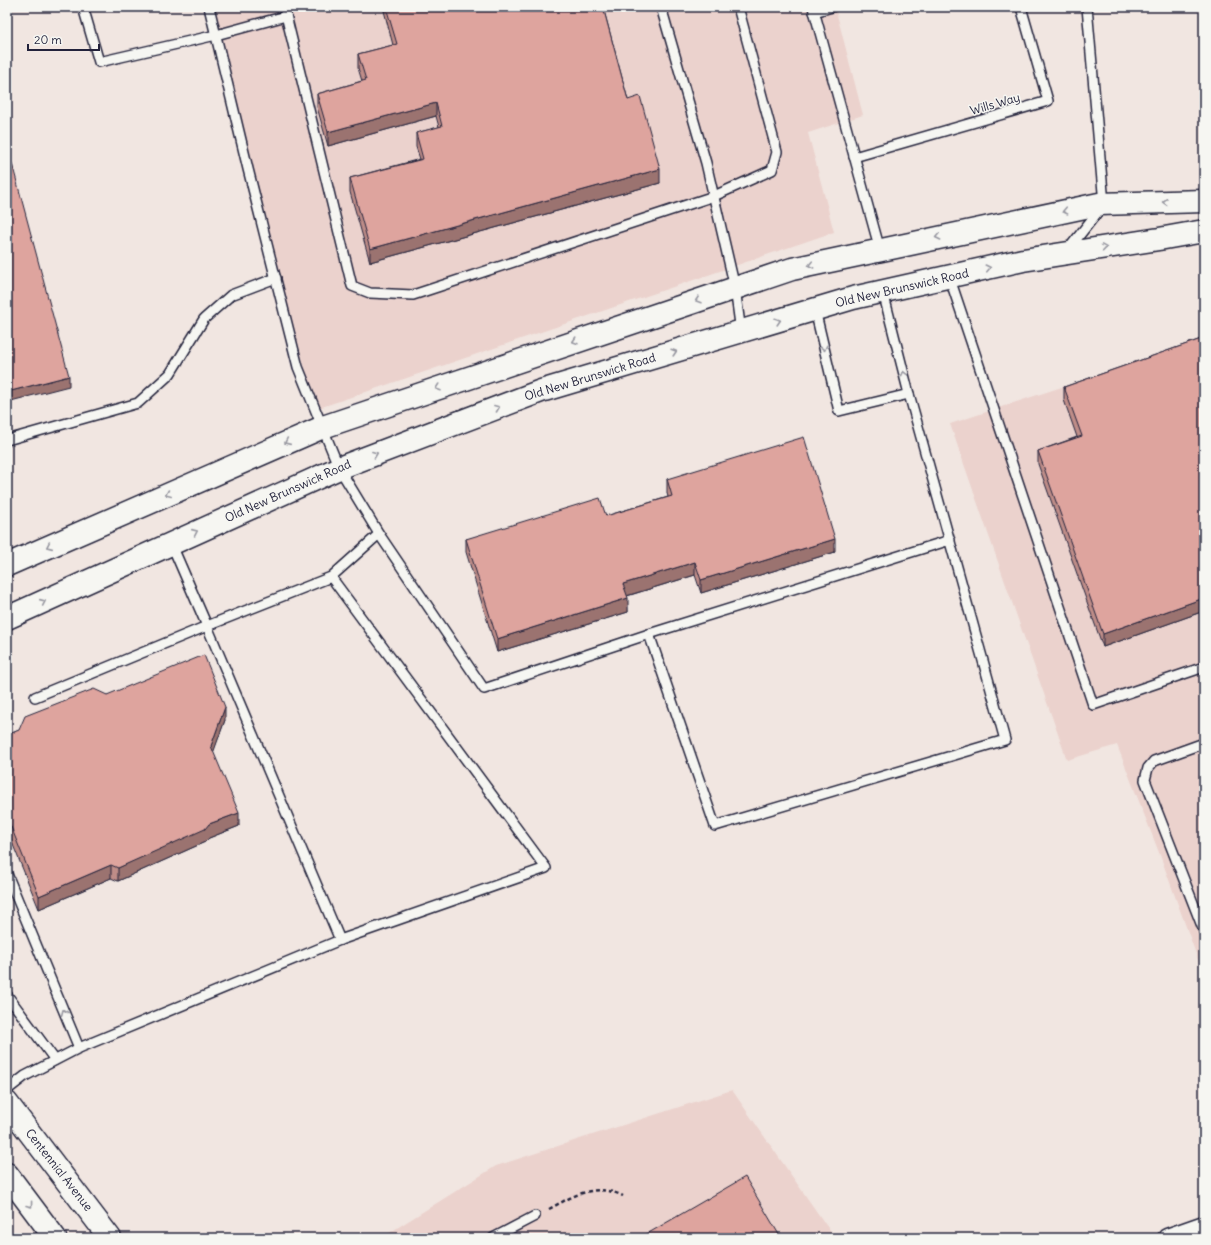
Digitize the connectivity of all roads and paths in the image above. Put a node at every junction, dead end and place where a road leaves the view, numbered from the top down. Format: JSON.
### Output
{"nodes":[{"id":1,"x":83,"y":7,"type":"edge"},
{"id":2,"x":209,"y":7,"type":"edge"},
{"id":3,"x":662,"y":7,"type":"edge"},
{"id":4,"x":738,"y":7,"type":"edge"},
{"id":5,"x":832,"y":7,"type":"edge"},
{"id":6,"x":1021,"y":7,"type":"edge"},
{"id":7,"x":1087,"y":7,"type":"edge"},
{"id":8,"x":814,"y":10,"type":"edge"},
{"id":9,"x":285,"y":12,"type":"edge"},
{"id":10,"x":216,"y":36,"type":"junction"},
{"id":11,"x":854,"y":157,"type":"junction"},
{"id":12,"x":714,"y":196,"type":"junction"},
{"id":13,"x":1204,"y":201,"type":"edge"},
{"id":14,"x":1104,"y":204,"type":"junction"},
{"id":15,"x":1204,"y":231,"type":"edge"},
{"id":16,"x":880,"y":250,"type":"junction"},
{"id":17,"x":1065,"y":253,"type":"junction"},
{"id":18,"x":949,"y":276,"type":"junction"},
{"id":19,"x":276,"y":278,"type":"junction"},
{"id":20,"x":735,"y":288,"type":"junction"},
{"id":21,"x":883,"y":292,"type":"junction"},
{"id":22,"x":815,"y":310,"type":"junction"},
{"id":23,"x":741,"y":332,"type":"junction"},
{"id":24,"x":909,"y":394,"type":"junction"},
{"id":25,"x":323,"y":427,"type":"junction"},
{"id":26,"x":7,"y":440,"type":"edge"},
{"id":27,"x":339,"y":468,"type":"junction"},
{"id":28,"x":379,"y":534,"type":"junction"},
{"id":29,"x":950,"y":540,"type":"junction"},
{"id":30,"x":171,"y":543,"type":"junction"},
{"id":31,"x":7,"y":565,"type":"edge"},
{"id":32,"x":331,"y":577,"type":"junction"},
{"id":33,"x":7,"y":618,"type":"edge"},
{"id":34,"x":207,"y":626,"type":"junction"},
{"id":35,"x":649,"y":634,"type":"junction"},
{"id":36,"x":1204,"y":667,"type":"edge"},
{"id":37,"x":35,"y":697,"type":"dead end"},
{"id":38,"x":1204,"y":743,"type":"edge"},
{"id":39,"x":7,"y":874,"type":"edge"},
{"id":40,"x":1204,"y":931,"type":"edge"},
{"id":41,"x":340,"y":940,"type":"junction"},
{"id":42,"x":7,"y":995,"type":"edge"},
{"id":43,"x":79,"y":1048,"type":"junction"},
{"id":44,"x":55,"y":1060,"type":"junction"},
{"id":45,"x":7,"y":1090,"type":"edge"},
{"id":46,"x":7,"y":1103,"type":"edge"},
{"id":47,"x":7,"y":1174,"type":"edge"},
{"id":48,"x":623,"y":1196,"type":"dead end"},
{"id":49,"x":535,"y":1216,"type":"joint"},
{"id":50,"x":1204,"y":1225,"type":"edge"},
{"id":51,"x":55,"y":1238,"type":"edge"},
{"id":52,"x":110,"y":1238,"type":"edge"},
{"id":53,"x":493,"y":1238,"type":"edge"},
{"id":54,"x":1167,"y":1238,"type":"edge"}],
"edges":[{"from":1,"to":10,"type":"lane"},
{"from":2,"to":10,"type":"lane"},
{"from":3,"to":12,"type":"lane"},
{"from":4,"to":12,"type":"lane"},
{"from":5,"to":8,"type":"lane"},
{"from":6,"to":11,"type":"lane","name":"Wills Way"},
{"from":7,"to":14,"type":"lane"},
{"from":8,"to":11,"type":"lane"},
{"from":9,"to":10,"type":"lane"},
{"from":9,"to":12,"type":"lane"},
{"from":10,"to":19,"type":"lane"},
{"from":11,"to":16,"type":"lane"},
{"from":12,"to":20,"type":"lane"},
{"from":13,"to":14,"type":"main road","one_way":true},
{"from":14,"to":16,"type":"main road","one_way":true},
{"from":14,"to":17,"type":"lane"},
{"from":17,"to":15,"type":"main road","name":"Old New Brunswick Road","one_way":true},
{"from":16,"to":20,"type":"main road","one_way":true},
{"from":18,"to":17,"type":"main road","name":"Old New Brunswick Road","one_way":true},
{"from":18,"to":21,"type":"main road","name":"Old New Brunswick Road"},
{"from":18,"to":36,"type":"lane"},
{"from":19,"to":25,"type":"lane"},
{"from":19,"to":26,"type":"lane"},
{"from":20,"to":23,"type":"lane"},
{"from":20,"to":25,"type":"main road","one_way":true},
{"from":21,"to":22,"type":"main road","name":"Old New Brunswick Road"},
{"from":24,"to":21,"type":"lane","one_way":true},
{"from":23,"to":22,"type":"main road","name":"Old New Brunswick Road","one_way":true},
{"from":22,"to":24,"type":"lane","one_way":true},
{"from":27,"to":23,"type":"main road","name":"Old New Brunswick Road","one_way":true},
{"from":24,"to":29,"type":"lane"},
{"from":25,"to":27,"type":"lane"},
{"from":25,"to":31,"type":"main road","one_way":true},
{"from":27,"to":28,"type":"lane"},
{"from":30,"to":27,"type":"main road","name":"Old New Brunswick Road","one_way":true},
{"from":28,"to":32,"type":"lane"},
{"from":28,"to":35,"type":"lane"},
{"from":29,"to":35,"type":"lane"},
{"from":29,"to":35,"type":"lane"},
{"from":33,"to":30,"type":"main road","name":"Old New Brunswick Road","one_way":true},
{"from":30,"to":34,"type":"lane"},
{"from":32,"to":34,"type":"lane"},
{"from":32,"to":41,"type":"lane"},
{"from":34,"to":37,"type":"lane"},
{"from":34,"to":41,"type":"lane"},
{"from":38,"to":40,"type":"lane"},
{"from":43,"to":39,"type":"lane","one_way":true},
{"from":41,"to":43,"type":"lane"},
{"from":42,"to":44,"type":"lane"},
{"from":43,"to":44,"type":"lane"},
{"from":44,"to":45,"type":"lane"},
{"from":46,"to":52,"type":"main road","name":"Centennial Avenue"},
{"from":47,"to":51,"type":"main road","one_way":true},
{"from":48,"to":49,"type":"path"},
{"from":49,"to":53,"type":"lane"},
{"from":50,"to":54,"type":"street"}]}
